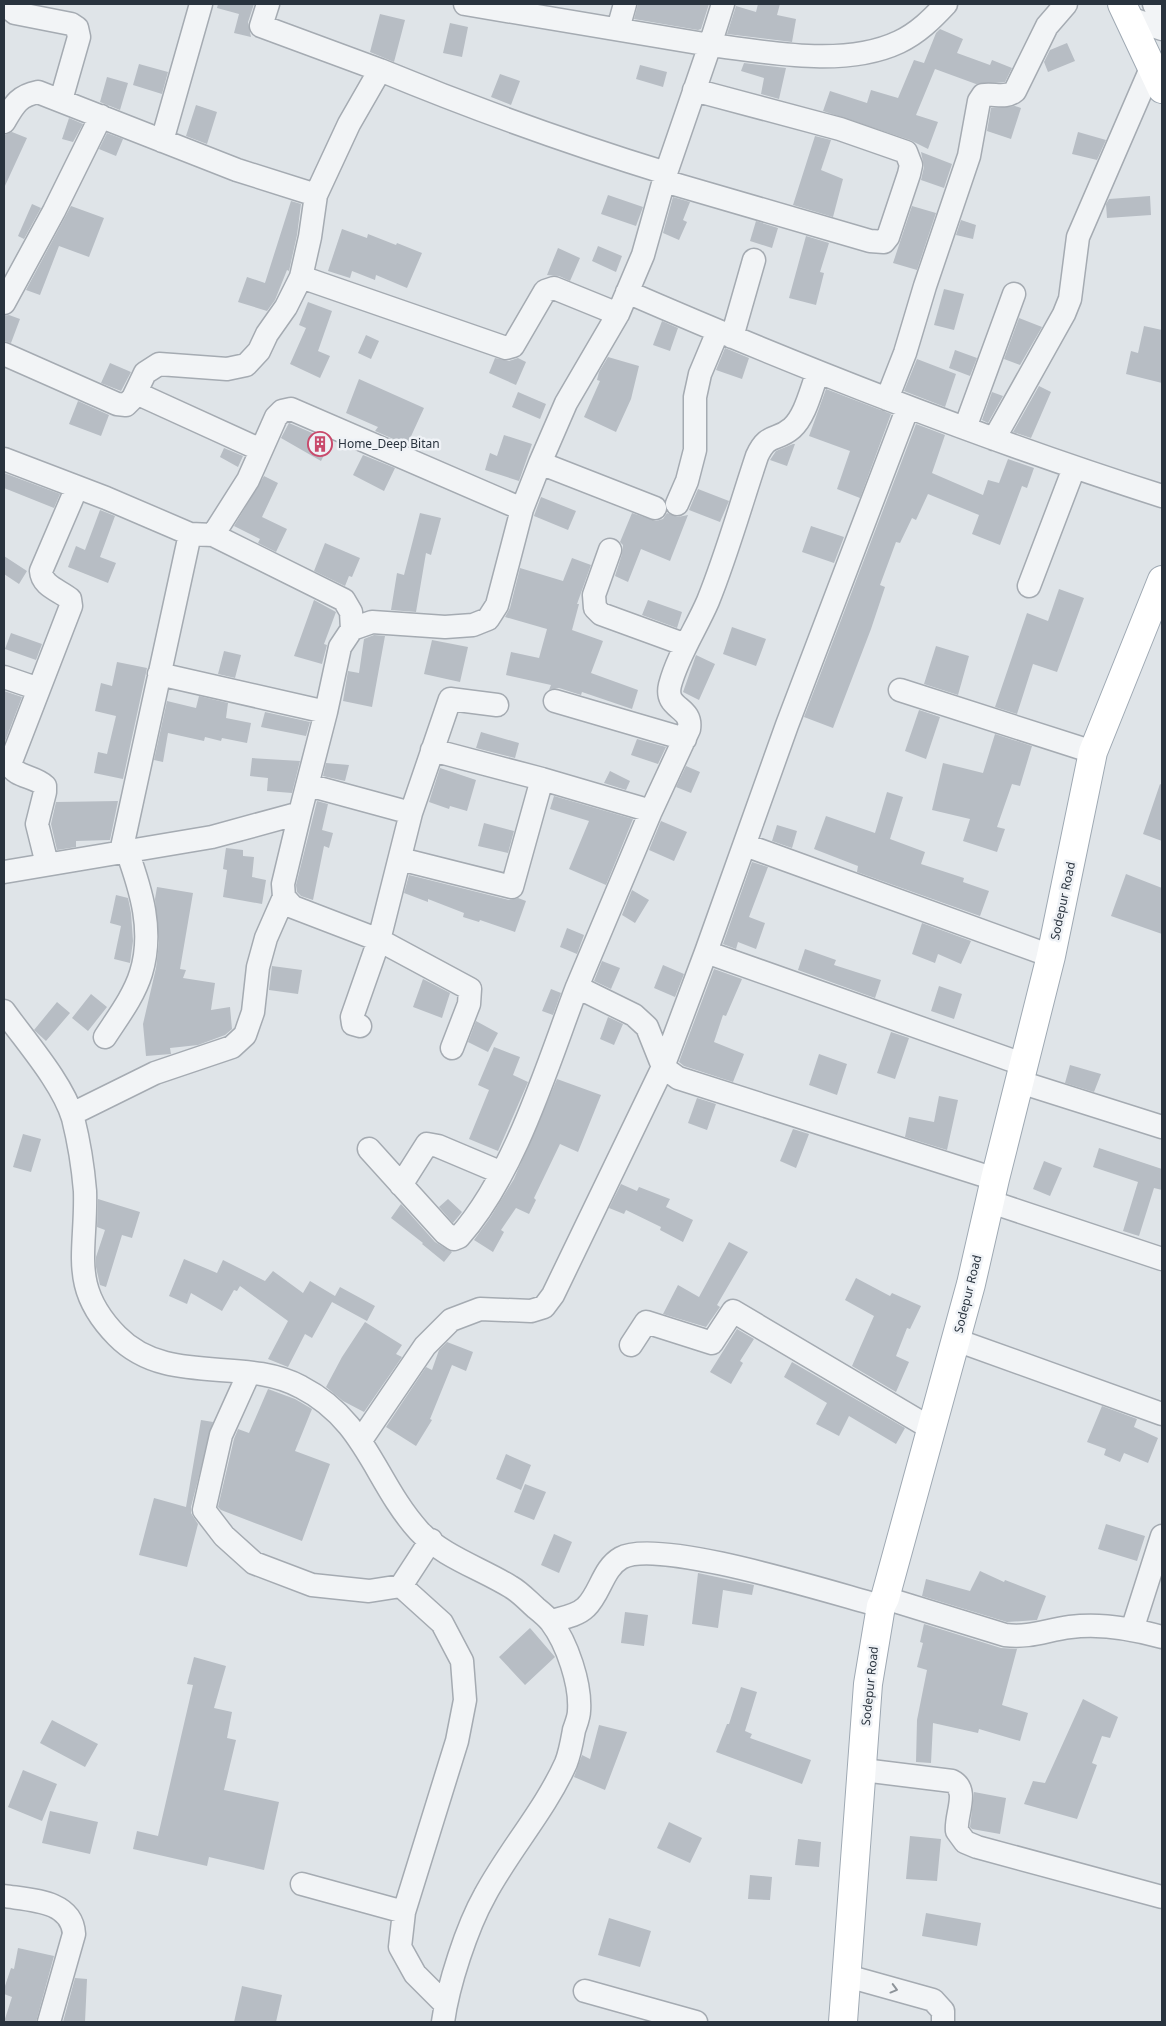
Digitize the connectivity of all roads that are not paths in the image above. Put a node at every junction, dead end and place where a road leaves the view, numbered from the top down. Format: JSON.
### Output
{"nodes":[{"id":1,"x":4,"y":4,"type":"edge"},
{"id":2,"x":201,"y":4,"type":"edge"},
{"id":3,"x":268,"y":4,"type":"edge"},
{"id":4,"x":465,"y":4,"type":"edge"},
{"id":5,"x":626,"y":4,"type":"edge"},
{"id":6,"x":723,"y":4,"type":"edge"},
{"id":7,"x":946,"y":4,"type":"edge"},
{"id":8,"x":1066,"y":4,"type":"edge"},
{"id":9,"x":1154,"y":4,"type":"edge"},
{"id":10,"x":539,"y":10,"type":"edge"},
{"id":11,"x":1126,"y":11,"type":"edge"},
{"id":12,"x":1162,"y":20,"type":"edge"},
{"id":13,"x":618,"y":29,"type":"junction"},
{"id":14,"x":1162,"y":29,"type":"edge"},
{"id":15,"x":710,"y":45,"type":"junction"},
{"id":16,"x":380,"y":70,"type":"junction"},
{"id":17,"x":1157,"y":77,"type":"edge"},
{"id":18,"x":694,"y":90,"type":"junction"},
{"id":19,"x":61,"y":100,"type":"junction"},
{"id":20,"x":101,"y":116,"type":"junction"},
{"id":21,"x":4,"y":122,"type":"edge"},
{"id":22,"x":162,"y":140,"type":"junction"},
{"id":23,"x":665,"y":177,"type":"junction"},
{"id":24,"x":316,"y":195,"type":"junction"},
{"id":25,"x":754,"y":260,"type":"dead end"},
{"id":26,"x":301,"y":276,"type":"junction"},
{"id":27,"x":627,"y":292,"type":"junction"},
{"id":28,"x":1014,"y":294,"type":"dead end"},
{"id":29,"x":4,"y":302,"type":"edge"},
{"id":30,"x":618,"y":314,"type":"junction"},
{"id":31,"x":725,"y":334,"type":"junction"},
{"id":32,"x":4,"y":354,"type":"edge"},
{"id":33,"x":818,"y":372,"type":"junction"},
{"id":34,"x":136,"y":392,"type":"junction"},
{"id":35,"x":887,"y":399,"type":"junction"},
{"id":36,"x":908,"y":407,"type":"junction"},
{"id":37,"x":964,"y":428,"type":"junction"},
{"id":38,"x":994,"y":439,"type":"junction"},
{"id":39,"x":261,"y":450,"type":"junction"},
{"id":40,"x":4,"y":460,"type":"edge"},
{"id":41,"x":540,"y":463,"type":"junction"},
{"id":42,"x":1074,"y":468,"type":"junction"},
{"id":43,"x":77,"y":487,"type":"junction"},
{"id":44,"x":1162,"y":496,"type":"edge"},
{"id":45,"x":522,"y":509,"type":"junction"},
{"id":46,"x":190,"y":534,"type":"junction"},
{"id":47,"x":213,"y":536,"type":"junction"},
{"id":48,"x":610,"y":550,"type":"dead end"},
{"id":49,"x":1162,"y":580,"type":"edge"},
{"id":50,"x":1029,"y":586,"type":"dead end"},
{"id":51,"x":352,"y":629,"type":"junction"},
{"id":52,"x":686,"y":645,"type":"junction"},
{"id":53,"x":159,"y":674,"type":"junction"},
{"id":54,"x":4,"y":677,"type":"edge"},
{"id":55,"x":39,"y":689,"type":"junction"},
{"id":56,"x":900,"y":690,"type":"dead end"},
{"id":57,"x":554,"y":701,"type":"dead end"},
{"id":58,"x":497,"y":705,"type":"dead end"},
{"id":59,"x":326,"y":712,"type":"junction"},
{"id":60,"x":685,"y":739,"type":"junction"},
{"id":61,"x":432,"y":750,"type":"junction"},
{"id":62,"x":1093,"y":752,"type":"junction"},
{"id":63,"x":542,"y":779,"type":"junction"},
{"id":64,"x":308,"y":785,"type":"junction"},
{"id":65,"x":651,"y":811,"type":"junction"},
{"id":66,"x":300,"y":813,"type":"junction"},
{"id":67,"x":411,"y":813,"type":"junction"},
{"id":68,"x":745,"y":846,"type":"junction"},
{"id":69,"x":124,"y":852,"type":"junction"},
{"id":70,"x":400,"y":858,"type":"junction"},
{"id":71,"x":47,"y":864,"type":"junction"},
{"id":72,"x":4,"y":872,"type":"edge"},
{"id":73,"x":284,"y":897,"type":"junction"},
{"id":74,"x":379,"y":940,"type":"junction"},
{"id":75,"x":706,"y":952,"type":"junction"},
{"id":76,"x":1051,"y":956,"type":"junction"},
{"id":77,"x":577,"y":987,"type":"junction"},
{"id":78,"x":4,"y":1011,"type":"edge"},
{"id":79,"x":360,"y":1026,"type":"dead end"},
{"id":80,"x":105,"y":1037,"type":"dead end"},
{"id":81,"x":452,"y":1048,"type":"dead end"},
{"id":82,"x":663,"y":1066,"type":"junction"},
{"id":83,"x":1022,"y":1074,"type":"junction"},
{"id":84,"x":72,"y":1114,"type":"junction"},
{"id":85,"x":1162,"y":1127,"type":"edge"},
{"id":86,"x":369,"y":1149,"type":"dead end"},
{"id":87,"x":502,"y":1173,"type":"junction"},
{"id":88,"x":402,"y":1185,"type":"junction"},
{"id":89,"x":992,"y":1190,"type":"junction"},
{"id":90,"x":1162,"y":1259,"type":"edge"},
{"id":91,"x":956,"y":1340,"type":"junction"},
{"id":92,"x":631,"y":1345,"type":"dead end"},
{"id":93,"x":249,"y":1373,"type":"junction"},
{"id":94,"x":1162,"y":1414,"type":"edge"},
{"id":95,"x":932,"y":1428,"type":"junction"},
{"id":96,"x":361,"y":1440,"type":"junction"},
{"id":97,"x":1162,"y":1536,"type":"edge"},
{"id":98,"x":432,"y":1540,"type":"junction"},
{"id":99,"x":401,"y":1586,"type":"junction"},
{"id":100,"x":883,"y":1602,"type":"junction"},
{"id":101,"x":550,"y":1621,"type":"junction"},
{"id":102,"x":1132,"y":1630,"type":"junction"},
{"id":103,"x":1162,"y":1637,"type":"edge"},
{"id":104,"x":863,"y":1770,"type":"junction"},
{"id":105,"x":302,"y":1884,"type":"dead end"},
{"id":106,"x":4,"y":1896,"type":"edge"},
{"id":107,"x":1162,"y":1897,"type":"edge"},
{"id":108,"x":404,"y":1912,"type":"junction"},
{"id":109,"x":847,"y":1976,"type":"junction"},
{"id":110,"x":585,"y":1991,"type":"dead end"},
{"id":111,"x":445,"y":2014,"type":"edge"},
{"id":112,"x":49,"y":2022,"type":"edge"},
{"id":113,"x":696,"y":2022,"type":"edge"},
{"id":114,"x":843,"y":2022,"type":"edge"},
{"id":115,"x":943,"y":2022,"type":"edge"}],
"edges":[{"from":1,"to":19,"type":"street"},
{"from":2,"to":22,"type":"street"},
{"from":3,"to":16,"type":"street"},
{"from":4,"to":10,"type":"street"},
{"from":5,"to":13,"type":"street"},
{"from":6,"to":15,"type":"street"},
{"from":7,"to":15,"type":"street"},
{"from":8,"to":35,"type":"street"},
{"from":9,"to":12,"type":"street"},
{"from":10,"to":13,"type":"street"},
{"from":11,"to":14,"type":"street"},
{"from":11,"to":17,"type":"main road"},
{"from":13,"to":15,"type":"street"},
{"from":15,"to":18,"type":"street"},
{"from":16,"to":23,"type":"street"},
{"from":16,"to":24,"type":"street"},
{"from":17,"to":38,"type":"street"},
{"from":18,"to":23,"type":"street"},
{"from":18,"to":23,"type":"street"},
{"from":19,"to":20,"type":"street"},
{"from":19,"to":21,"type":"street"},
{"from":20,"to":22,"type":"street"},
{"from":20,"to":29,"type":"street"},
{"from":22,"to":24,"type":"street"},
{"from":23,"to":27,"type":"street"},
{"from":24,"to":26,"type":"street"},
{"from":25,"to":31,"type":"street"},
{"from":26,"to":30,"type":"street"},
{"from":26,"to":34,"type":"street"},
{"from":27,"to":30,"type":"street"},
{"from":27,"to":31,"type":"street"},
{"from":28,"to":37,"type":"street"},
{"from":30,"to":41,"type":"street"},
{"from":31,"to":33,"type":"street"},
{"from":31,"to":41,"type":"street"},
{"from":32,"to":34,"type":"street"},
{"from":33,"to":35,"type":"street"},
{"from":33,"to":52,"type":"street"},
{"from":34,"to":39,"type":"street"},
{"from":35,"to":36,"type":"street"},
{"from":36,"to":37,"type":"street"},
{"from":36,"to":68,"type":"street"},
{"from":37,"to":38,"type":"street"},
{"from":38,"to":42,"type":"street"},
{"from":39,"to":45,"type":"street"},
{"from":39,"to":47,"type":"street"},
{"from":40,"to":43,"type":"street"},
{"from":41,"to":45,"type":"street"},
{"from":42,"to":44,"type":"street"},
{"from":42,"to":50,"type":"street"},
{"from":43,"to":46,"type":"street"},
{"from":43,"to":55,"type":"street"},
{"from":45,"to":51,"type":"street"},
{"from":46,"to":47,"type":"street"},
{"from":46,"to":53,"type":"street"},
{"from":47,"to":51,"type":"street"},
{"from":48,"to":52,"type":"street"},
{"from":49,"to":62,"type":"main road","name":"Sodepur Road"},
{"from":51,"to":59,"type":"street"},
{"from":52,"to":60,"type":"street"},
{"from":53,"to":59,"type":"street"},
{"from":53,"to":69,"type":"street"},
{"from":54,"to":55,"type":"street"},
{"from":55,"to":71,"type":"street"},
{"from":56,"to":62,"type":"street"},
{"from":57,"to":60,"type":"street"},
{"from":58,"to":61,"type":"street"},
{"from":59,"to":64,"type":"street"},
{"from":60,"to":65,"type":"street"},
{"from":61,"to":63,"type":"street"},
{"from":61,"to":67,"type":"street"},
{"from":62,"to":76,"type":"main road","name":"Sodepur Road"},
{"from":63,"to":65,"type":"street"},
{"from":63,"to":70,"type":"street"},
{"from":64,"to":66,"type":"street"},
{"from":64,"to":67,"type":"street"},
{"from":65,"to":77,"type":"street"},
{"from":66,"to":69,"type":"street"},
{"from":66,"to":73,"type":"street"},
{"from":67,"to":70,"type":"street"},
{"from":68,"to":75,"type":"street"},
{"from":68,"to":76,"type":"street"},
{"from":69,"to":71,"type":"street"},
{"from":69,"to":80,"type":"street"},
{"from":70,"to":74,"type":"street"},
{"from":71,"to":72,"type":"street"},
{"from":73,"to":74,"type":"street"},
{"from":73,"to":84,"type":"street"},
{"from":74,"to":79,"type":"street"},
{"from":74,"to":81,"type":"street"},
{"from":75,"to":82,"type":"street"},
{"from":75,"to":83,"type":"street"},
{"from":76,"to":83,"type":"main road","name":"Sodepur Road"},
{"from":77,"to":82,"type":"street"},
{"from":77,"to":87,"type":"street"},
{"from":78,"to":84,"type":"street"},
{"from":82,"to":89,"type":"street"},
{"from":82,"to":96,"type":"street"},
{"from":83,"to":85,"type":"street"},
{"from":83,"to":89,"type":"main road","name":"Sodepur Road"},
{"from":84,"to":93,"type":"street"},
{"from":86,"to":88,"type":"street"},
{"from":87,"to":88,"type":"street"},
{"from":87,"to":88,"type":"street"},
{"from":89,"to":90,"type":"street"},
{"from":89,"to":91,"type":"main road","name":"Sodepur Road"},
{"from":91,"to":94,"type":"street"},
{"from":91,"to":95,"type":"main road","name":"Sodepur Road"},
{"from":92,"to":95,"type":"street"},
{"from":93,"to":96,"type":"street"},
{"from":93,"to":99,"type":"street"},
{"from":95,"to":100,"type":"main road","name":"Sodepur Road"},
{"from":96,"to":98,"type":"street"},
{"from":97,"to":102,"type":"street"},
{"from":98,"to":99,"type":"street"},
{"from":98,"to":101,"type":"street"},
{"from":99,"to":108,"type":"street"},
{"from":100,"to":101,"type":"street"},
{"from":100,"to":102,"type":"street"},
{"from":100,"to":104,"type":"main road","name":"Sodepur Road"},
{"from":101,"to":111,"type":"street"},
{"from":102,"to":103,"type":"street"},
{"from":104,"to":107,"type":"street"},
{"from":104,"to":109,"type":"main road","name":"Sodepur Road"},
{"from":105,"to":108,"type":"street"},
{"from":106,"to":112,"type":"street"},
{"from":108,"to":111,"type":"street"},
{"from":109,"to":114,"type":"main road","name":"Sodepur Road"},
{"from":109,"to":115,"type":"street","one_way":true},
{"from":110,"to":113,"type":"street"}]}
